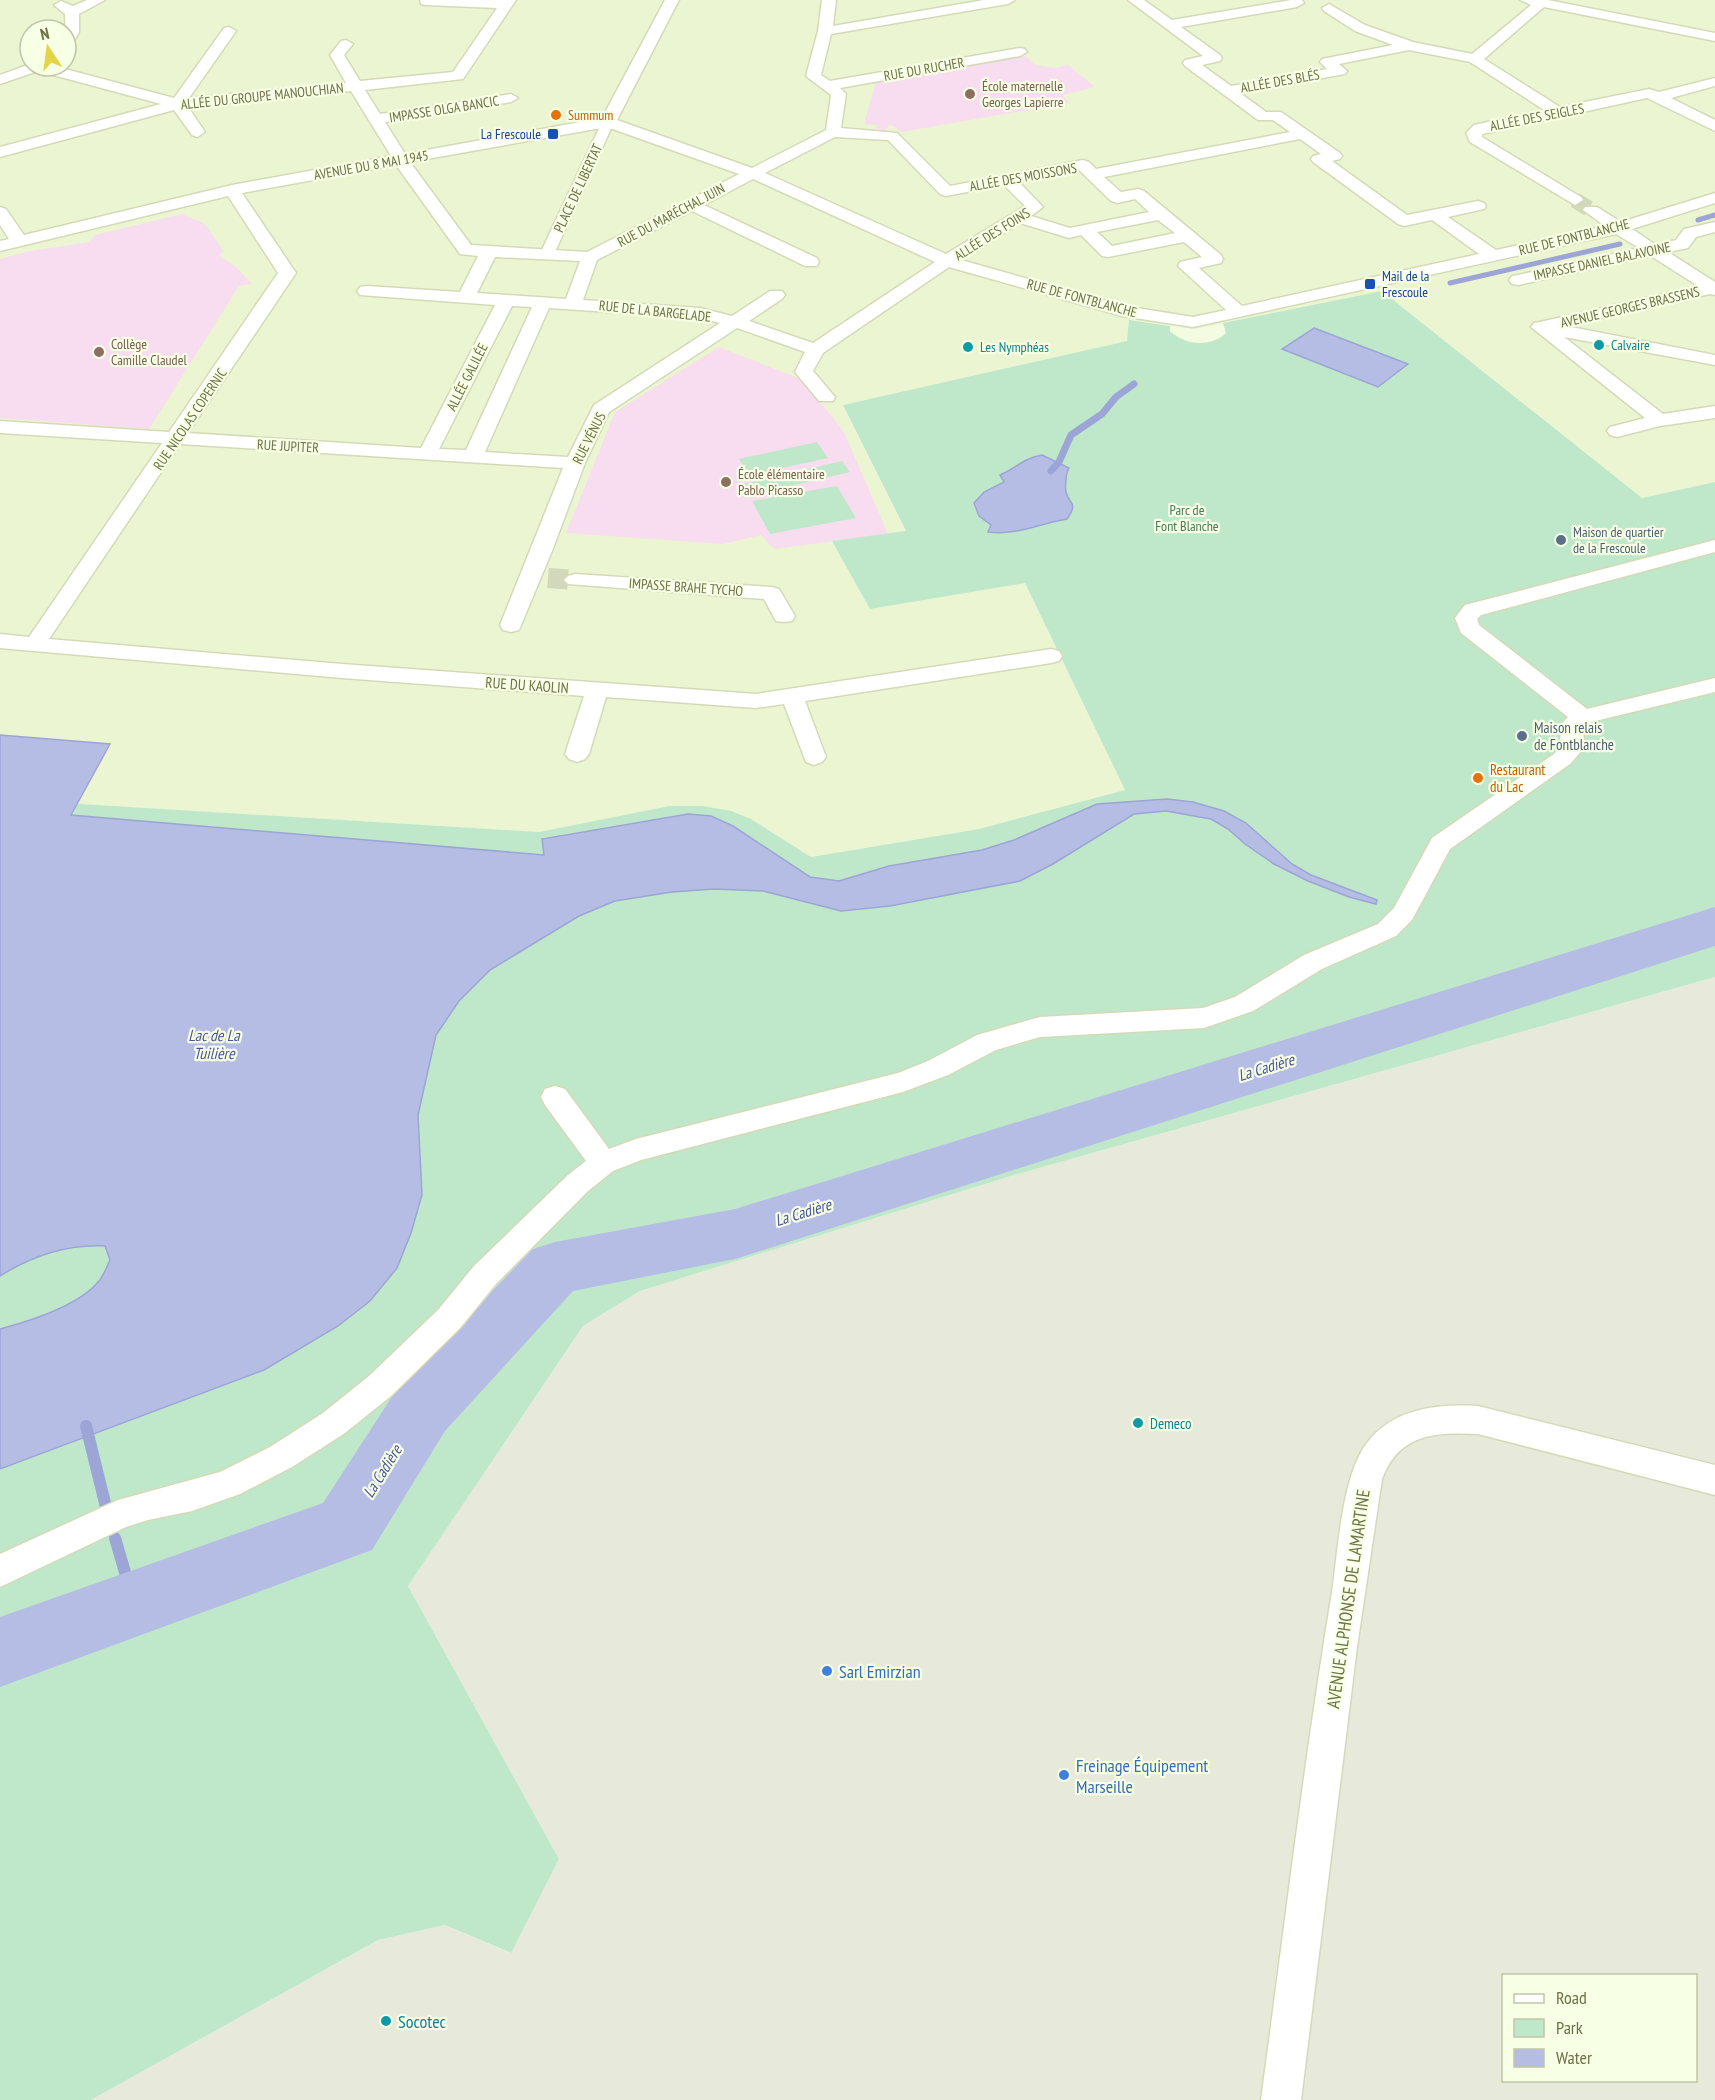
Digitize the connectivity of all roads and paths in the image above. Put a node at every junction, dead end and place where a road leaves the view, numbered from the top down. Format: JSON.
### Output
{"nodes":[{"id":1,"x":98,"y":0,"type":"edge"},
{"id":2,"x":672,"y":0,"type":"edge"},
{"id":3,"x":830,"y":0,"type":"edge"},
{"id":4,"x":1008,"y":0,"type":"edge"},
{"id":5,"x":1135,"y":0,"type":"edge"},
{"id":6,"x":426,"y":1,"type":"edge"},
{"id":7,"x":1534,"y":1,"type":"edge"},
{"id":8,"x":508,"y":2,"type":"edge"},
{"id":9,"x":1297,"y":3,"type":"dead end"},
{"id":10,"x":1329,"y":8,"type":"dead end"},
{"id":11,"x":70,"y":18,"type":"edge"},
{"id":12,"x":1169,"y":25,"type":"junction"},
{"id":13,"x":229,"y":31,"type":"dead end"},
{"id":14,"x":825,"y":31,"type":"junction"},
{"id":15,"x":1715,"y":37,"type":"edge"},
{"id":16,"x":346,"y":44,"type":"dead end"},
{"id":17,"x":1410,"y":46,"type":"junction"},
{"id":18,"x":1020,"y":52,"type":"dead end"},
{"id":19,"x":1475,"y":59,"type":"junction"},
{"id":20,"x":18,"y":73,"type":"edge"},
{"id":21,"x":78,"y":77,"type":"edge"},
{"id":22,"x":0,"y":80,"type":"edge"},
{"id":23,"x":1715,"y":82,"type":"edge"},
{"id":24,"x":356,"y":86,"type":"junction"},
{"id":25,"x":828,"y":86,"type":"junction"},
{"id":26,"x":1228,"y":91,"type":"junction"},
{"id":27,"x":1657,"y":97,"type":"junction"},
{"id":28,"x":511,"y":98,"type":"dead end"},
{"id":29,"x":178,"y":104,"type":"junction"},
{"id":30,"x":1559,"y":113,"type":"junction"},
{"id":31,"x":376,"y":119,"type":"junction"},
{"id":32,"x":608,"y":122,"type":"junction"},
{"id":33,"x":1715,"y":126,"type":"edge"},
{"id":34,"x":197,"y":132,"type":"dead end"},
{"id":35,"x":833,"y":132,"type":"junction"},
{"id":36,"x":1303,"y":134,"type":"junction"},
{"id":37,"x":0,"y":152,"type":"edge"},
{"id":38,"x":401,"y":160,"type":"junction"},
{"id":39,"x":752,"y":173,"type":"junction"},
{"id":40,"x":1092,"y":174,"type":"junction"},
{"id":41,"x":1008,"y":180,"type":"junction"},
{"id":42,"x":232,"y":190,"type":"junction"},
{"id":43,"x":1715,"y":198,"type":"edge"},
{"id":44,"x":1575,"y":200,"type":"tunnel mouth"},
{"id":45,"x":692,"y":205,"type":"junction"},
{"id":46,"x":1478,"y":206,"type":"dead end"},
{"id":47,"x":1591,"y":210,"type":"tunnel mouth"},
{"id":48,"x":0,"y":212,"type":"edge"},
{"id":49,"x":1162,"y":214,"type":"junction"},
{"id":50,"x":1435,"y":215,"type":"junction"},
{"id":51,"x":1019,"y":218,"type":"junction"},
{"id":52,"x":1715,"y":227,"type":"edge"},
{"id":53,"x":1620,"y":228,"type":"junction"},
{"id":54,"x":1085,"y":230,"type":"junction"},
{"id":55,"x":1187,"y":236,"type":"junction"},
{"id":56,"x":19,"y":241,"type":"junction"},
{"id":57,"x":0,"y":246,"type":"edge"},
{"id":58,"x":1654,"y":250,"type":"junction"},
{"id":59,"x":489,"y":251,"type":"junction"},
{"id":60,"x":547,"y":254,"type":"junction"},
{"id":61,"x":590,"y":257,"type":"junction"},
{"id":62,"x":1494,"y":257,"type":"junction"},
{"id":63,"x":947,"y":261,"type":"junction"},
{"id":64,"x":811,"y":262,"type":"dead end"},
{"id":65,"x":1518,"y":280,"type":"dead end"},
{"id":66,"x":1714,"y":289,"type":"edge"},
{"id":67,"x":366,"y":291,"type":"dead end"},
{"id":68,"x":776,"y":295,"type":"dead end"},
{"id":69,"x":466,"y":297,"type":"junction"},
{"id":70,"x":507,"y":299,"type":"junction"},
{"id":71,"x":543,"y":302,"type":"junction"},
{"id":72,"x":573,"y":304,"type":"junction"},
{"id":73,"x":1239,"y":312,"type":"junction"},
{"id":74,"x":736,"y":322,"type":"junction"},
{"id":75,"x":1540,"y":327,"type":"junction"},
{"id":76,"x":815,"y":350,"type":"junction"},
{"id":77,"x":1715,"y":360,"type":"edge"},
{"id":78,"x":826,"y":397,"type":"dead end"},
{"id":79,"x":1715,"y":412,"type":"edge"},
{"id":80,"x":1659,"y":420,"type":"junction"},
{"id":81,"x":0,"y":427,"type":"edge"},
{"id":82,"x":1617,"y":430,"type":"dead end"},
{"id":83,"x":176,"y":439,"type":"junction"},
{"id":84,"x":427,"y":454,"type":"junction"},
{"id":85,"x":472,"y":457,"type":"junction"},
{"id":86,"x":575,"y":464,"type":"junction"},
{"id":87,"x":1715,"y":546,"type":"edge"},
{"id":88,"x":575,"y":580,"type":"tunnel mouth"},
{"id":89,"x":784,"y":615,"type":"dead end"},
{"id":90,"x":511,"y":625,"type":"dead end"},
{"id":91,"x":0,"y":641,"type":"edge"},
{"id":92,"x":34,"y":645,"type":"junction"},
{"id":93,"x":1051,"y":656,"type":"dead end"},
{"id":94,"x":1715,"y":685,"type":"edge"},
{"id":95,"x":597,"y":690,"type":"junction"},
{"id":96,"x":792,"y":696,"type":"junction"},
{"id":97,"x":1583,"y":717,"type":"junction"},
{"id":98,"x":577,"y":754,"type":"dead end"},
{"id":99,"x":814,"y":757,"type":"dead end"},
{"id":100,"x":555,"y":1097,"type":"dead end"},
{"id":101,"x":603,"y":1163,"type":"junction"},
{"id":102,"x":1715,"y":1480,"type":"edge"},
{"id":103,"x":0,"y":1571,"type":"edge"},
{"id":104,"x":1281,"y":2100,"type":"edge"}],
"edges":[{"from":1,"to":11,"type":"street"},
{"from":2,"to":32,"type":"street"},
{"from":3,"to":14,"type":"street"},
{"from":4,"to":14,"type":"street"},
{"from":5,"to":12,"type":"street"},
{"from":6,"to":8,"type":"street"},
{"from":7,"to":15,"type":"street"},
{"from":7,"to":19,"type":"street"},
{"from":8,"to":24,"type":"street","name":"ALLÉE DU GROUPE MANOUCHIAN"},
{"from":9,"to":12,"type":"street"},
{"from":10,"to":17,"type":"street","name":"ALLÉE DES BLÉS"},
{"from":12,"to":26,"type":"street"},
{"from":13,"to":29,"type":"street"},
{"from":14,"to":25,"type":"street"},
{"from":16,"to":24,"type":"street"},
{"from":17,"to":19,"type":"street","name":"ALLÉE DES BLÉS"},
{"from":17,"to":26,"type":"street","name":"ALLÉE DES BLÉS"},
{"from":18,"to":25,"type":"street","name":"RUE DU RUCHER"},
{"from":19,"to":30,"type":"street","name":"ALLÉE DES BLÉS"},
{"from":20,"to":22,"type":"street"},
{"from":21,"to":29,"type":"street"},
{"from":23,"to":27,"type":"street"},
{"from":24,"to":29,"type":"street","name":"ALLÉE DU GROUPE MANOUCHIAN"},
{"from":24,"to":31,"type":"street"},
{"from":25,"to":35,"type":"street"},
{"from":26,"to":36,"type":"street"},
{"from":27,"to":30,"type":"street","name":"ALLÉE DES SEIGLES"},
{"from":27,"to":33,"type":"street","name":"ALLÉE DES SEIGLES"},
{"from":28,"to":31,"type":"street","name":"IMPASSE OLGA BANCIC"},
{"from":29,"to":34,"type":"street"},
{"from":29,"to":37,"type":"street","name":"ALLÉE DU GROUPE MANOUCHIAN"},
{"from":30,"to":44,"type":"street","name":"ALLÉE DES SEIGLES"},
{"from":31,"to":38,"type":"street"},
{"from":32,"to":38,"type":"street","name":"AVENUE DU 8 MAI 1945"},
{"from":32,"to":39,"type":"street","name":"RUE DE FONTBLANCHE"},
{"from":32,"to":60,"type":"street","name":"PLACE DE LIBERTAT"},
{"from":35,"to":39,"type":"street","name":"RUE DU MARÉCHAL JUIN"},
{"from":35,"to":41,"type":"street","name":"ALLÉE DES MOISSONS"},
{"from":36,"to":40,"type":"street","name":"ALLÉE DES MOISSONS"},
{"from":36,"to":50,"type":"street"},
{"from":38,"to":42,"type":"street","name":"AVENUE DU 8 MAI 1945"},
{"from":38,"to":59,"type":"street"},
{"from":39,"to":45,"type":"street","name":"RUE DU MARÉCHAL JUIN"},
{"from":39,"to":63,"type":"street","name":"RUE DE FONTBLANCHE"},
{"from":40,"to":41,"type":"street","name":"ALLÉE DES MOISSONS"},
{"from":40,"to":49,"type":"street"},
{"from":41,"to":51,"type":"street","name":"ALLÉE DES FOINS"},
{"from":42,"to":56,"type":"street","name":"AVENUE DU 8 MAI 1945"},
{"from":42,"to":83,"type":"street","name":"RUE NICOLAS COPERNIC"},
{"from":43,"to":53,"type":"street","name":"RUE DE FONTBLANCHE"},
{"from":45,"to":61,"type":"street","name":"RUE DU MARÉCHAL JUIN"},
{"from":45,"to":64,"type":"street"},
{"from":46,"to":50,"type":"street"},
{"from":47,"to":53,"type":"street"},
{"from":48,"to":56,"type":"street"},
{"from":49,"to":54,"type":"street"},
{"from":49,"to":55,"type":"street"},
{"from":50,"to":62,"type":"street"},
{"from":51,"to":54,"type":"street"},
{"from":51,"to":63,"type":"street","name":"ALLÉE DES FOINS"},
{"from":52,"to":58,"type":"street","name":"IMPASSE DANIEL BALAVOINE"},
{"from":53,"to":58,"type":"street"},
{"from":53,"to":62,"type":"street","name":"RUE DE FONTBLANCHE"},
{"from":54,"to":55,"type":"street"},
{"from":55,"to":73,"type":"street"},
{"from":56,"to":57,"type":"street","name":"AVENUE DU 8 MAI 1945"},
{"from":58,"to":65,"type":"street","name":"IMPASSE DANIEL BALAVOINE"},
{"from":58,"to":66,"type":"street"},
{"from":59,"to":60,"type":"street"},
{"from":59,"to":69,"type":"street"},
{"from":60,"to":61,"type":"street"},
{"from":61,"to":72,"type":"street"},
{"from":62,"to":73,"type":"street","name":"RUE DE FONTBLANCHE"},
{"from":63,"to":73,"type":"street","name":"RUE DE FONTBLANCHE"},
{"from":63,"to":76,"type":"street"},
{"from":66,"to":75,"type":"street","name":"AVENUE GEORGES BRASSENS"},
{"from":67,"to":69,"type":"street","name":"RUE DE LA BARGELADE"},
{"from":68,"to":74,"type":"street","name":"RUE VÉNUS"},
{"from":69,"to":70,"type":"street","name":"RUE DE LA BARGELADE"},
{"from":70,"to":71,"type":"street","name":"RUE DE LA BARGELADE"},
{"from":70,"to":84,"type":"street","name":"ALLÉE GALILÉE"},
{"from":71,"to":72,"type":"street","name":"RUE DE LA BARGELADE"},
{"from":71,"to":85,"type":"street"},
{"from":72,"to":74,"type":"street","name":"RUE DE LA BARGELADE"},
{"from":74,"to":76,"type":"street","name":"RUE DE LA BARGELADE"},
{"from":74,"to":86,"type":"street","name":"RUE VÉNUS"},
{"from":75,"to":77,"type":"street"},
{"from":75,"to":80,"type":"street","name":"AVENUE GEORGES BRASSENS"},
{"from":76,"to":78,"type":"street"},
{"from":79,"to":80,"type":"street"},
{"from":80,"to":82,"type":"street"},
{"from":81,"to":83,"type":"street","name":"RUE JUPITER"},
{"from":83,"to":84,"type":"street","name":"RUE JUPITER"},
{"from":83,"to":92,"type":"street","name":"RUE NICOLAS COPERNIC"},
{"from":84,"to":85,"type":"street","name":"RUE JUPITER"},
{"from":85,"to":86,"type":"street","name":"RUE JUPITER"},
{"from":86,"to":90,"type":"street","name":"RUE VÉNUS"},
{"from":87,"to":97,"type":"street"},
{"from":88,"to":89,"type":"street","name":"IMPASSE BRAHE TYCHO"},
{"from":91,"to":92,"type":"street","name":"RUE DU KAOLIN"},
{"from":92,"to":95,"type":"street","name":"RUE DU KAOLIN"},
{"from":93,"to":96,"type":"street","name":"RUE DU KAOLIN"},
{"from":94,"to":97,"type":"street"},
{"from":95,"to":96,"type":"street","name":"RUE DU KAOLIN"},
{"from":95,"to":98,"type":"street"},
{"from":96,"to":99,"type":"street"},
{"from":97,"to":101,"type":"street"},
{"from":100,"to":101,"type":"street"},
{"from":101,"to":103,"type":"street"},
{"from":102,"to":104,"type":"street","name":"AVENUE ALPHONSE DE LAMARTINE"}]}
